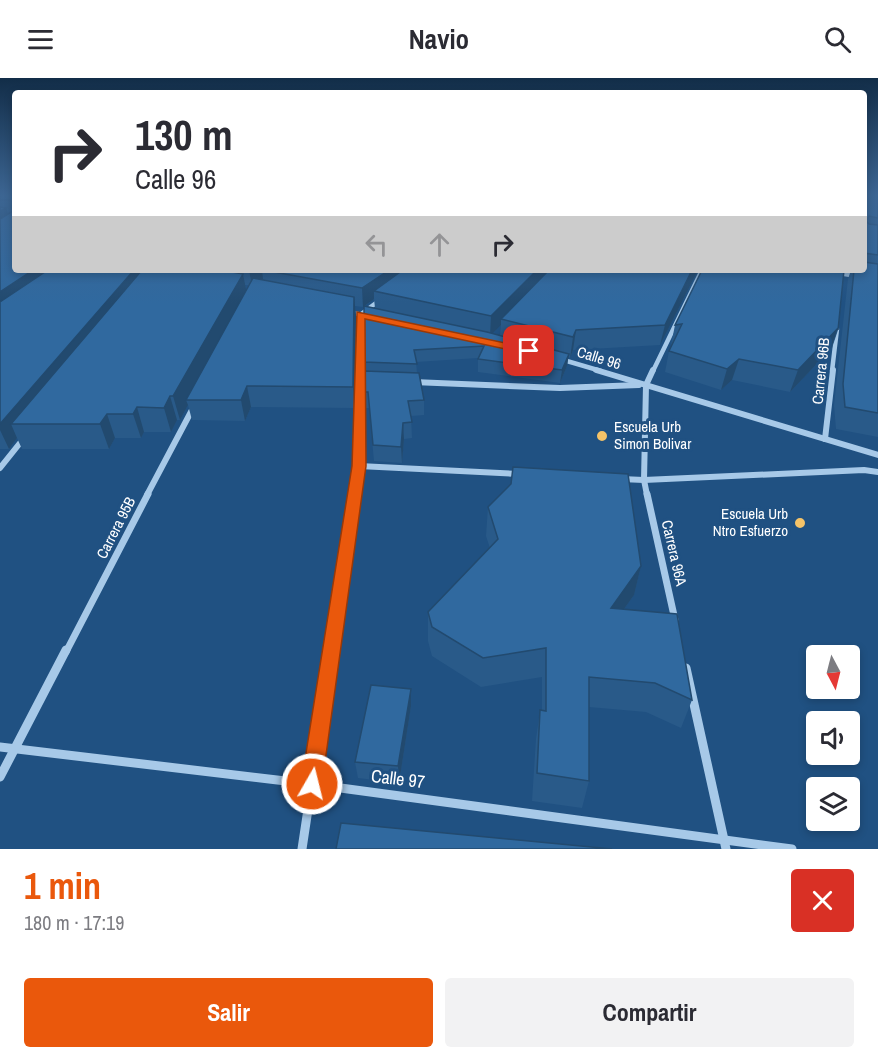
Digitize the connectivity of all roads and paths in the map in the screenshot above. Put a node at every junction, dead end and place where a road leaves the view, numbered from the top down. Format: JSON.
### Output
{"nodes":[{"id":1,"x":701,"y":273,"type":"edge"},
{"id":2,"x":843,"y":273,"type":"edge"},
{"id":3,"x":847,"y":273,"type":"edge"},
{"id":4,"x":866,"y":278,"type":"edge"},
{"id":5,"x":842,"y":285,"type":"edge"},
{"id":6,"x":387,"y":296,"type":"edge"},
{"id":7,"x":339,"y":310,"type":"edge"},
{"id":8,"x":360,"y":315,"type":"junction"},
{"id":9,"x":382,"y":319,"type":"edge"},
{"id":10,"x":838,"y":321,"type":"edge"},
{"id":11,"x":555,"y":358,"type":"edge"},
{"id":12,"x":360,"y":380,"type":"junction"},
{"id":13,"x":372,"y":380,"type":"edge"},
{"id":14,"x":407,"y":382,"type":"edge"},
{"id":15,"x":646,"y":385,"type":"junction"},
{"id":16,"x":195,"y":405,"type":"edge"},
{"id":17,"x":29,"y":432,"type":"edge"},
{"id":18,"x":825,"y":439,"type":"junction"},
{"id":19,"x":878,"y":455,"type":"edge"},
{"id":20,"x":359,"y":466,"type":"junction"},
{"id":21,"x":0,"y":468,"type":"edge"},
{"id":22,"x":878,"y":472,"type":"edge"},
{"id":23,"x":525,"y":474,"type":"edge"},
{"id":24,"x":608,"y":478,"type":"edge"},
{"id":25,"x":644,"y":480,"type":"junction"},
{"id":26,"x":678,"y":630,"type":"edge"},
{"id":27,"x":685,"y":665,"type":"edge"},
{"id":28,"x":0,"y":747,"type":"edge"},
{"id":29,"x":16,"y":748,"type":"junction"},
{"id":30,"x":0,"y":777,"type":"edge"},
{"id":31,"x":312,"y":784,"type":"junction"},
{"id":32,"x":724,"y":838,"type":"junction"},
{"id":33,"x":302,"y":849,"type":"edge"},
{"id":34,"x":726,"y":849,"type":"edge"},
{"id":35,"x":792,"y":849,"type":"edge"}],
"edges":[{"from":1,"to":15,"type":"street","name":"Carrera 96A"},
{"from":2,"to":5,"type":"street"},
{"from":3,"to":4,"type":"street"},
{"from":6,"to":8,"type":"street"},
{"from":7,"to":8,"type":"street"},
{"from":8,"to":9,"type":"street"},
{"from":8,"to":12,"type":"street"},
{"from":10,"to":18,"type":"street","name":"Carrera 96B"},
{"from":11,"to":15,"type":"street","name":"Calle 96"},
{"from":12,"to":13,"type":"street"},
{"from":12,"to":20,"type":"street"},
{"from":14,"to":15,"type":"street"},
{"from":15,"to":18,"type":"street","name":"Calle 96"},
{"from":15,"to":25,"type":"street","name":"Carrera 96A"},
{"from":16,"to":29,"type":"street","name":"Carrera 95B"},
{"from":17,"to":21,"type":"street"},
{"from":18,"to":19,"type":"street","name":"Calle 96"},
{"from":20,"to":23,"type":"street"},
{"from":20,"to":31,"type":"street"},
{"from":22,"to":25,"type":"street"},
{"from":24,"to":25,"type":"street"},
{"from":25,"to":26,"type":"street","name":"Carrera 96A"},
{"from":27,"to":32,"type":"street"},
{"from":28,"to":29,"type":"street","name":"Calle 97"},
{"from":29,"to":30,"type":"street","name":"Carrera 95B"},
{"from":29,"to":31,"type":"street","name":"Calle 97"},
{"from":31,"to":32,"type":"street","name":"Calle 97"},
{"from":31,"to":33,"type":"street"},
{"from":32,"to":34,"type":"street"},
{"from":32,"to":35,"type":"street","name":"Calle 97"}]}
